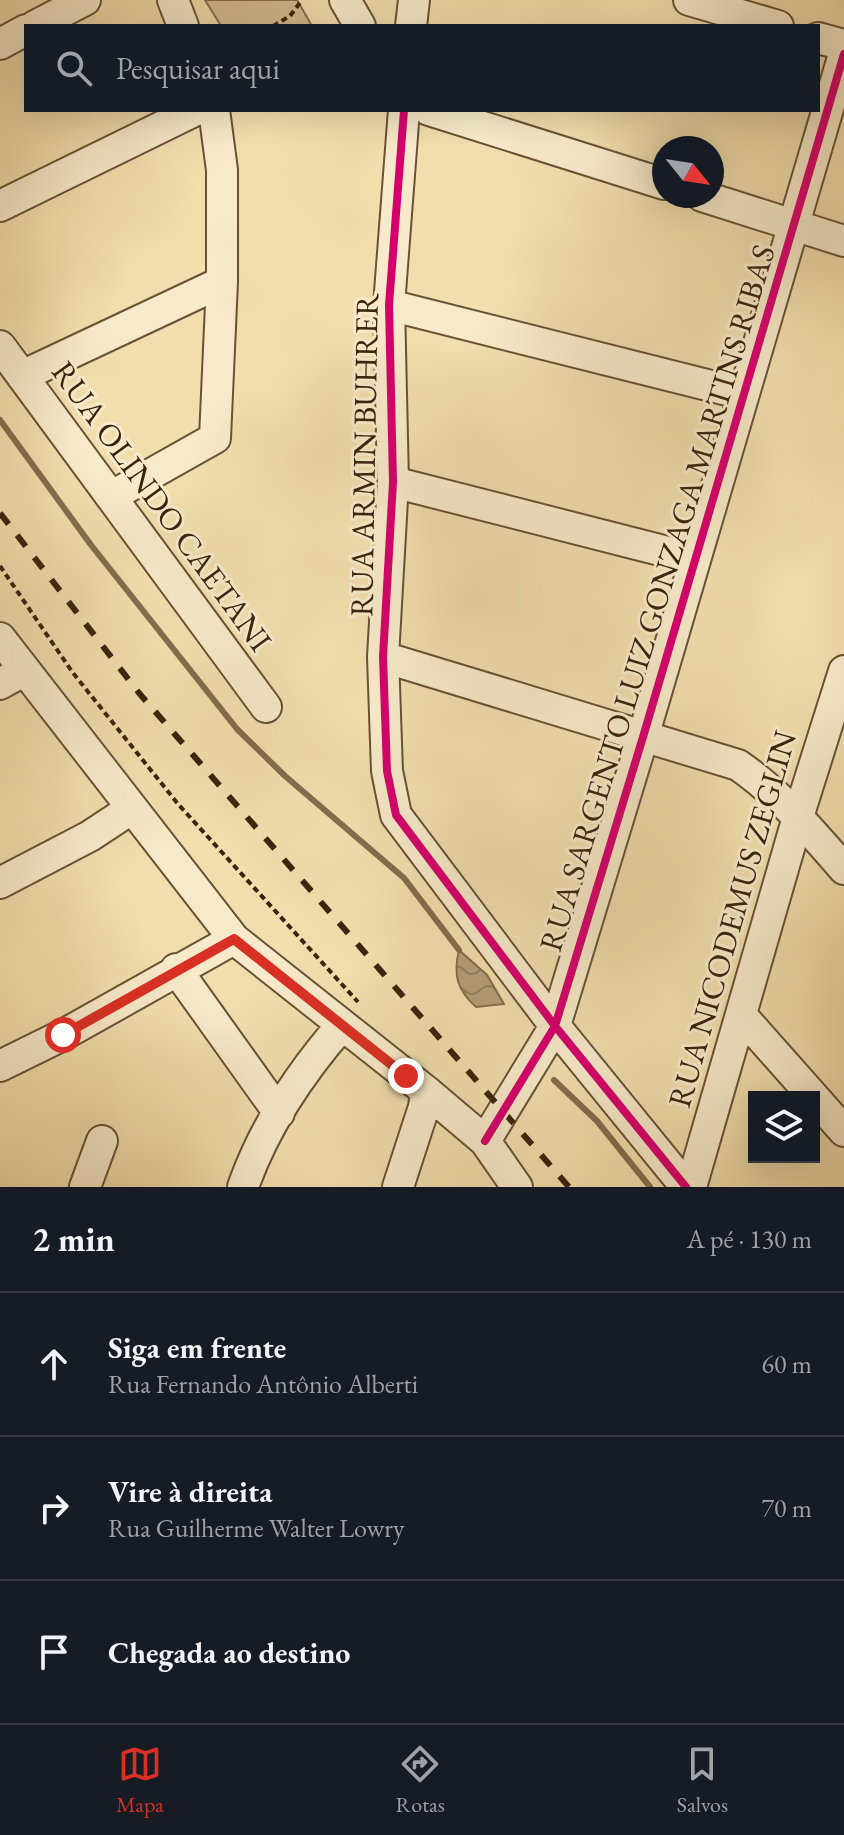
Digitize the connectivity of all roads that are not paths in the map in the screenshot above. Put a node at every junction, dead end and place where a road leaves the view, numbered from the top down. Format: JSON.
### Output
{"nodes":[{"id":1,"x":85,"y":0,"type":"edge"},
{"id":2,"x":173,"y":0,"type":"edge"},
{"id":3,"x":345,"y":0,"type":"edge"},
{"id":4,"x":414,"y":0,"type":"edge"},
{"id":5,"x":689,"y":0,"type":"edge"},
{"id":6,"x":39,"y":24,"type":"edge"},
{"id":7,"x":182,"y":24,"type":"edge"},
{"id":8,"x":359,"y":24,"type":"edge"},
{"id":9,"x":411,"y":24,"type":"edge"},
{"id":10,"x":771,"y":24,"type":"edge"},
{"id":11,"x":24,"y":31,"type":"edge"},
{"id":12,"x":820,"y":39,"type":"edge"},
{"id":13,"x":0,"y":44,"type":"edge"},
{"id":14,"x":844,"y":45,"type":"edge"},
{"id":15,"x":844,"y":54,"type":"edge"},
{"id":16,"x":192,"y":112,"type":"edge"},
{"id":17,"x":214,"y":112,"type":"edge"},
{"id":18,"x":404,"y":112,"type":"edge"},
{"id":19,"x":435,"y":112,"type":"edge"},
{"id":20,"x":652,"y":180,"type":"edge"},
{"id":21,"x":724,"y":203,"type":"edge"},
{"id":22,"x":0,"y":206,"type":"edge"},
{"id":23,"x":793,"y":225,"type":"junction"},
{"id":24,"x":844,"y":241,"type":"edge"},
{"id":25,"x":222,"y":282,"type":"junction"},
{"id":26,"x":389,"y":305,"type":"junction"},
{"id":27,"x":0,"y":346,"type":"edge"},
{"id":28,"x":22,"y":376,"type":"junction"},
{"id":29,"x":743,"y":394,"type":"junction"},
{"id":30,"x":393,"y":482,"type":"junction"},
{"id":31,"x":112,"y":496,"type":"junction"},
{"id":32,"x":695,"y":559,"type":"junction"},
{"id":33,"x":0,"y":638,"type":"edge"},
{"id":34,"x":383,"y":657,"type":"junction"},
{"id":35,"x":844,"y":671,"type":"edge"},
{"id":36,"x":12,"y":677,"type":"edge"},
{"id":37,"x":266,"y":707,"type":"dead end"},
{"id":38,"x":643,"y":737,"type":"junction"},
{"id":39,"x":131,"y":809,"type":"junction"},
{"id":40,"x":798,"y":817,"type":"junction"},
{"id":41,"x":844,"y":869,"type":"edge"},
{"id":42,"x":0,"y":883,"type":"edge"},
{"id":43,"x":234,"y":939,"type":"junction"},
{"id":44,"x":176,"y":969,"type":"junction"},
{"id":45,"x":741,"y":1015,"type":"junction"},
{"id":46,"x":353,"y":1016,"type":"junction"},
{"id":47,"x":555,"y":1026,"type":"junction"},
{"id":48,"x":0,"y":1066,"type":"edge"},
{"id":49,"x":426,"y":1091,"type":"junction"},
{"id":50,"x":279,"y":1113,"type":"junction"},
{"id":51,"x":844,"y":1131,"type":"edge"},
{"id":52,"x":102,"y":1141,"type":"dead end"},
{"id":53,"x":485,"y":1141,"type":"junction"},
{"id":54,"x":85,"y":1187,"type":"edge"},
{"id":55,"x":243,"y":1187,"type":"edge"},
{"id":56,"x":398,"y":1187,"type":"edge"},
{"id":57,"x":517,"y":1187,"type":"edge"},
{"id":58,"x":688,"y":1187,"type":"edge"}],
"edges":[{"from":1,"to":6,"type":"street"},
{"from":2,"to":7,"type":"street"},
{"from":3,"to":8,"type":"street"},
{"from":4,"to":9,"type":"street"},
{"from":5,"to":10,"type":"street"},
{"from":11,"to":13,"type":"street"},
{"from":12,"to":14,"type":"street"},
{"from":15,"to":23,"type":"street","name":"RUA SARGENTO LUIZ GONZAGA MARTINS RIBAS"},
{"from":16,"to":22,"type":"street"},
{"from":17,"to":25,"type":"street"},
{"from":18,"to":26,"type":"street","name":"RUA ARMIN BUHRER"},
{"from":19,"to":20,"type":"street"},
{"from":21,"to":23,"type":"street"},
{"from":23,"to":24,"type":"street"},
{"from":23,"to":29,"type":"street","name":"RUA SARGENTO LUIZ GONZAGA MARTINS RIBAS"},
{"from":25,"to":28,"type":"street"},
{"from":25,"to":31,"type":"street"},
{"from":26,"to":29,"type":"street"},
{"from":26,"to":30,"type":"street","name":"RUA ARMIN BUHRER"},
{"from":27,"to":28,"type":"street","name":"RUA OLINDO CAETANI"},
{"from":28,"to":31,"type":"street","name":"RUA OLINDO CAETANI"},
{"from":29,"to":32,"type":"street","name":"RUA SARGENTO LUIZ GONZAGA MARTINS RIBAS"},
{"from":30,"to":32,"type":"street"},
{"from":30,"to":34,"type":"street","name":"RUA ARMIN BUHRER"},
{"from":31,"to":37,"type":"street","name":"RUA OLINDO CAETANI"},
{"from":32,"to":38,"type":"street","name":"RUA SARGENTO LUIZ GONZAGA MARTINS RIBAS"},
{"from":33,"to":36,"type":"street"},
{"from":34,"to":38,"type":"street"},
{"from":34,"to":47,"type":"street"},
{"from":35,"to":40,"type":"street","name":"RUA NICODEMUS ZEGLIN"},
{"from":36,"to":39,"type":"street"},
{"from":38,"to":40,"type":"street"},
{"from":38,"to":47,"type":"street","name":"RUA SARGENTO LUIZ GONZAGA MARTINS RIBAS"},
{"from":39,"to":42,"type":"street"},
{"from":39,"to":43,"type":"street"},
{"from":40,"to":41,"type":"street"},
{"from":40,"to":45,"type":"street","name":"RUA NICODEMUS ZEGLIN"},
{"from":43,"to":44,"type":"street"},
{"from":43,"to":46,"type":"street"},
{"from":44,"to":48,"type":"street"},
{"from":44,"to":50,"type":"street"},
{"from":45,"to":51,"type":"street"},
{"from":45,"to":58,"type":"street","name":"RUA NICODEMUS ZEGLIN"},
{"from":46,"to":49,"type":"street"},
{"from":46,"to":50,"type":"street"},
{"from":47,"to":53,"type":"street","name":"RUA SARGENTO LUIZ GONZAGA MARTINS RIBAS"},
{"from":47,"to":58,"type":"street"},
{"from":49,"to":53,"type":"street"},
{"from":49,"to":56,"type":"street"},
{"from":50,"to":55,"type":"street"},
{"from":52,"to":54,"type":"street"},
{"from":53,"to":57,"type":"street"}]}
